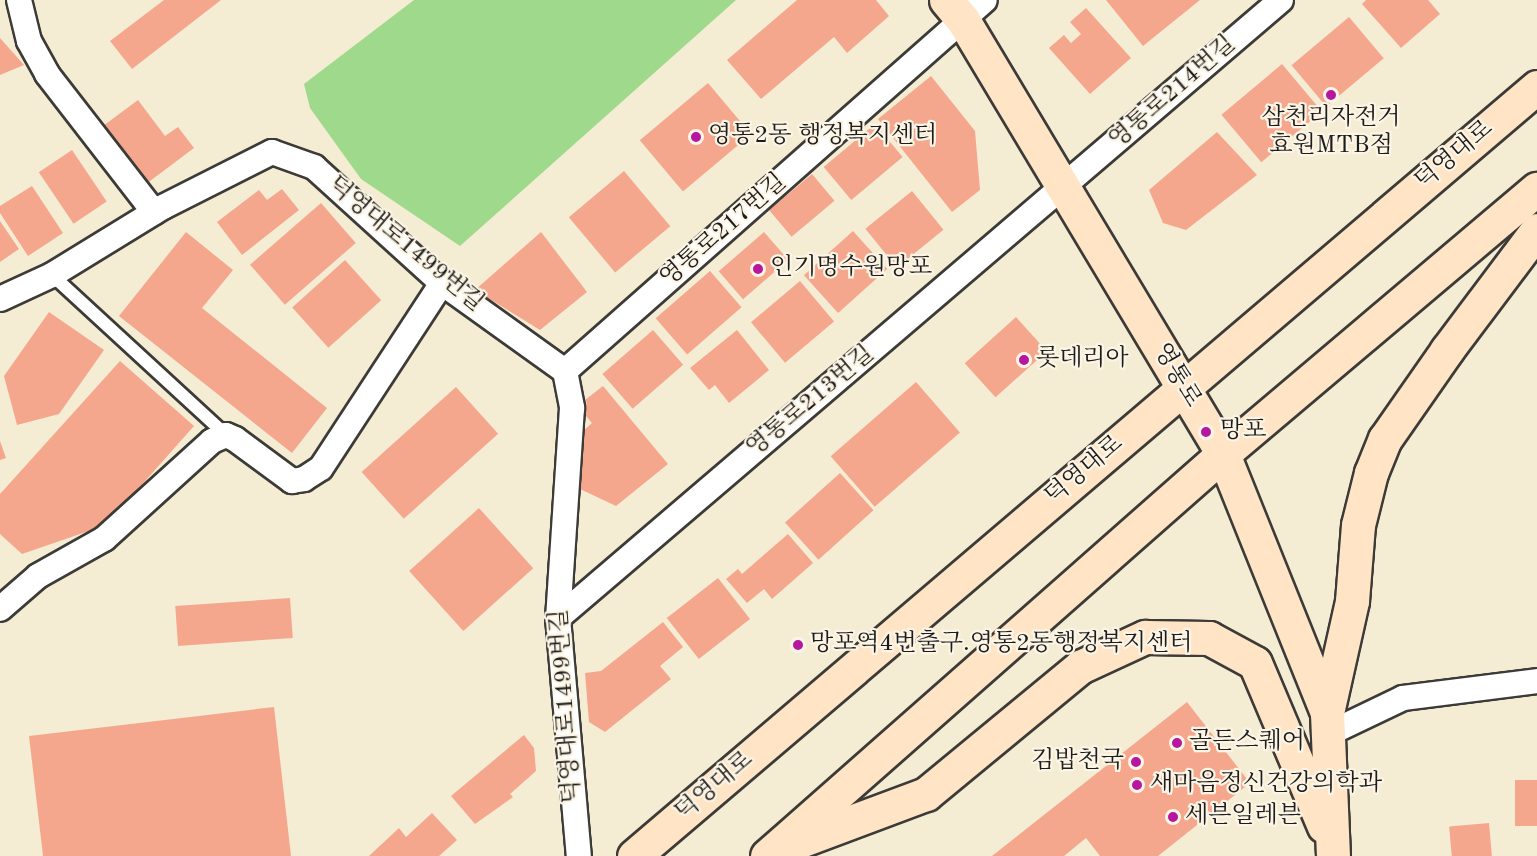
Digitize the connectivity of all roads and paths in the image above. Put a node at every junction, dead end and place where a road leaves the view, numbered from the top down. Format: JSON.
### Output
{"nodes":[{"id":1,"x":19,"y":0,"type":"edge"},
{"id":2,"x":1281,"y":0,"type":"edge"},
{"id":3,"x":965,"y":6,"type":"edge"},
{"id":4,"x":1537,"y":87,"type":"edge"},
{"id":5,"x":1064,"y":187,"type":"junction"},
{"id":6,"x":1537,"y":189,"type":"edge"},
{"id":7,"x":154,"y":212,"type":"junction"},
{"id":8,"x":1537,"y":230,"type":"edge"},
{"id":9,"x":52,"y":275,"type":"junction"},
{"id":10,"x":442,"y":283,"type":"junction"},
{"id":11,"x":0,"y":299,"type":"edge"},
{"id":12,"x":565,"y":371,"type":"junction"},
{"id":13,"x":1183,"y":389,"type":"junction"},
{"id":14,"x":226,"y":435,"type":"junction"},
{"id":15,"x":1223,"y":454,"type":"junction"},
{"id":16,"x":0,"y":609,"type":"edge"},
{"id":17,"x":558,"y":618,"type":"junction"},
{"id":18,"x":1537,"y":681,"type":"edge"},
{"id":19,"x":1328,"y":724,"type":"junction"},
{"id":20,"x":1333,"y":850,"type":"edge"},
{"id":21,"x":770,"y":853,"type":"edge"},
{"id":22,"x":579,"y":856,"type":"edge"},
{"id":23,"x":634,"y":856,"type":"edge"}],
"edges":[{"from":1,"to":7,"type":"street"},
{"from":2,"to":5,"type":"street","name":"영통로214번길"},
{"from":3,"to":5,"type":"street","name":"영통로"},
{"from":3,"to":12,"type":"street","name":"영통로217번길"},
{"from":4,"to":13,"type":"street","name":"덕영대로"},
{"from":5,"to":13,"type":"street","name":"영통로"},
{"from":5,"to":17,"type":"street","name":"영통로213번길"},
{"from":6,"to":15,"type":"street"},
{"from":7,"to":9,"type":"street","name":"덕영대로1499번길"},
{"from":7,"to":10,"type":"street","name":"덕영대로1499번길"},
{"from":8,"to":19,"type":"street"},
{"from":9,"to":11,"type":"street","name":"덕영대로1499번길"},
{"from":9,"to":14,"type":"lane"},
{"from":10,"to":12,"type":"street","name":"덕영대로1499번길"},
{"from":10,"to":14,"type":"street"},
{"from":12,"to":17,"type":"street","name":"덕영대로1499번길"},
{"from":13,"to":15,"type":"street","name":"영통로"},
{"from":13,"to":23,"type":"street","name":"덕영대로"},
{"from":14,"to":16,"type":"street"},
{"from":15,"to":19,"type":"street","name":"영통로"},
{"from":15,"to":21,"type":"street"},
{"from":17,"to":22,"type":"street","name":"덕영대로1499번길"},
{"from":18,"to":19,"type":"street"},
{"from":19,"to":20,"type":"street","name":"영통로"},
{"from":20,"to":21,"type":"street"}]}
